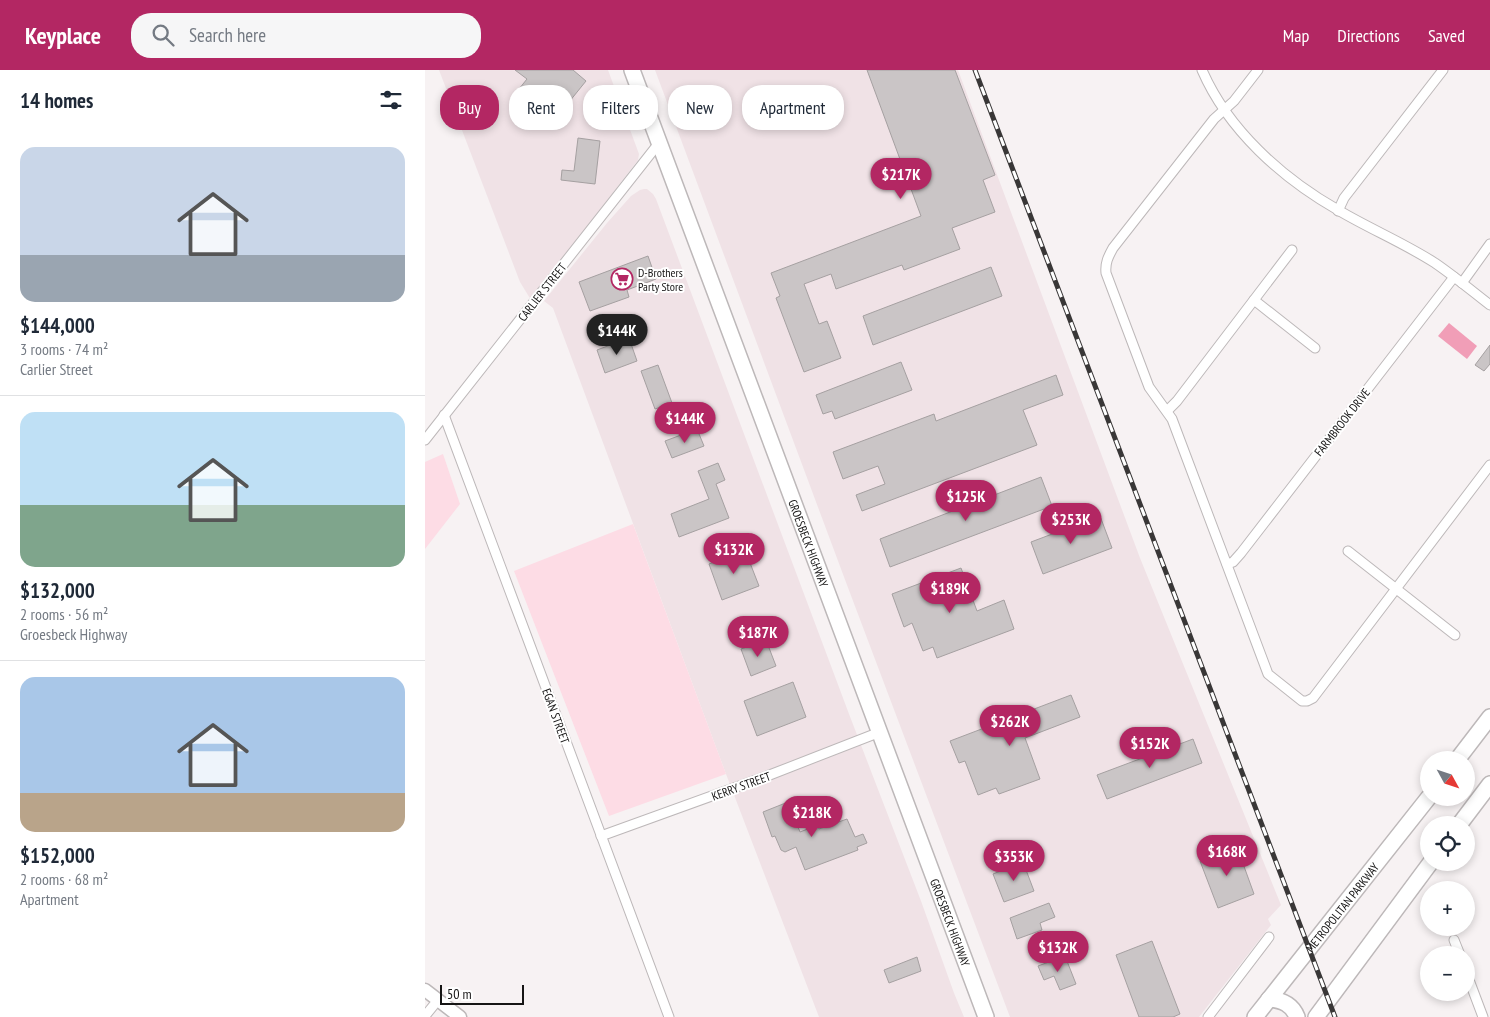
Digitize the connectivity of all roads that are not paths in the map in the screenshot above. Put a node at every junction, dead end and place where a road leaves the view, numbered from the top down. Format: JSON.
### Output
{"nodes":[{"id":1,"x":632,"y":70,"type":"edge"},
{"id":2,"x":1202,"y":70,"type":"edge"},
{"id":3,"x":1258,"y":70,"type":"edge"},
{"id":4,"x":1443,"y":70,"type":"edge"},
{"id":5,"x":1224,"y":110,"type":"junction"},
{"id":6,"x":659,"y":143,"type":"junction"},
{"id":7,"x":1338,"y":210,"type":"junction"},
{"id":8,"x":1490,"y":244,"type":"edge"},
{"id":9,"x":1292,"y":250,"type":"dead end"},
{"id":10,"x":1453,"y":277,"type":"junction"},
{"id":11,"x":1461,"y":283,"type":"junction"},
{"id":12,"x":1254,"y":300,"type":"junction"},
{"id":13,"x":1490,"y":305,"type":"edge"},
{"id":14,"x":1315,"y":348,"type":"dead end"},
{"id":15,"x":1167,"y":411,"type":"junction"},
{"id":16,"x":444,"y":415,"type":"junction"},
{"id":17,"x":425,"y":440,"type":"edge"},
{"id":18,"x":1490,"y":465,"type":"edge"},
{"id":19,"x":1347,"y":551,"type":"dead end"},
{"id":20,"x":1227,"y":564,"type":"junction"},
{"id":21,"x":1396,"y":589,"type":"junction"},
{"id":22,"x":1455,"y":634,"type":"dead end"},
{"id":23,"x":1490,"y":717,"type":"edge"},
{"id":24,"x":880,"y":732,"type":"junction"},
{"id":25,"x":1464,"y":751,"type":"edge"},
{"id":26,"x":1490,"y":784,"type":"edge"},
{"id":27,"x":1422,"y":806,"type":"edge"},
{"id":28,"x":1466,"y":816,"type":"edge"},
{"id":29,"x":601,"y":836,"type":"junction"},
{"id":30,"x":1424,"y":871,"type":"edge"},
{"id":31,"x":1269,"y":937,"type":"dead end"},
{"id":32,"x":1454,"y":940,"type":"dead end"},
{"id":33,"x":1456,"y":946,"type":"edge"},
{"id":34,"x":425,"y":990,"type":"edge"},
{"id":35,"x":1475,"y":996,"type":"edge"},
{"id":36,"x":1269,"y":999,"type":"junction"},
{"id":37,"x":438,"y":1000,"type":"junction"},
{"id":38,"x":425,"y":1016,"type":"edge"},
{"id":39,"x":460,"y":1017,"type":"edge"},
{"id":40,"x":669,"y":1017,"type":"edge"},
{"id":41,"x":986,"y":1017,"type":"edge"},
{"id":42,"x":1208,"y":1017,"type":"edge"},
{"id":43,"x":1255,"y":1017,"type":"edge"},
{"id":44,"x":1297,"y":1017,"type":"edge"},
{"id":45,"x":1316,"y":1017,"type":"edge"},
{"id":46,"x":1483,"y":1017,"type":"edge"}],
"edges":[{"from":1,"to":6,"type":"main road","name":"GROESBECK HIGHWAY"},
{"from":2,"to":5,"type":"street"},
{"from":3,"to":5,"type":"street"},
{"from":4,"to":7,"type":"street"},
{"from":5,"to":7,"type":"street"},
{"from":5,"to":15,"type":"street"},
{"from":6,"to":16,"type":"street","name":"CARLIER STREET"},
{"from":6,"to":24,"type":"main road","name":"GROESBECK HIGHWAY"},
{"from":7,"to":10,"type":"street"},
{"from":8,"to":11,"type":"street"},
{"from":9,"to":12,"type":"street"},
{"from":10,"to":11,"type":"street"},
{"from":10,"to":20,"type":"street","name":"FARMBROOK DRIVE"},
{"from":11,"to":13,"type":"street"},
{"from":12,"to":14,"type":"street"},
{"from":12,"to":15,"type":"street"},
{"from":15,"to":20,"type":"street"},
{"from":16,"to":17,"type":"street","name":"CARLIER STREET"},
{"from":16,"to":29,"type":"street","name":"EGAN STREET"},
{"from":18,"to":21,"type":"street"},
{"from":19,"to":21,"type":"street"},
{"from":20,"to":21,"type":"street"},
{"from":21,"to":22,"type":"street"},
{"from":23,"to":25,"type":"main road"},
{"from":24,"to":29,"type":"street","name":"KERRY STREET"},
{"from":24,"to":41,"type":"main road","name":"GROESBECK HIGHWAY"},
{"from":26,"to":28,"type":"main road"},
{"from":27,"to":36,"type":"main road","name":"METROPOLITAN PARKWAY"},
{"from":29,"to":40,"type":"street","name":"EGAN STREET"},
{"from":30,"to":45,"type":"main road"},
{"from":31,"to":42,"type":"street"},
{"from":32,"to":33,"type":"street"},
{"from":34,"to":37,"type":"street"},
{"from":35,"to":46,"type":"street"},
{"from":36,"to":43,"type":"main road","name":"METROPOLITAN PARKWAY"},
{"from":36,"to":44,"type":"main road"},
{"from":37,"to":38,"type":"street"},
{"from":37,"to":39,"type":"street"}]}
